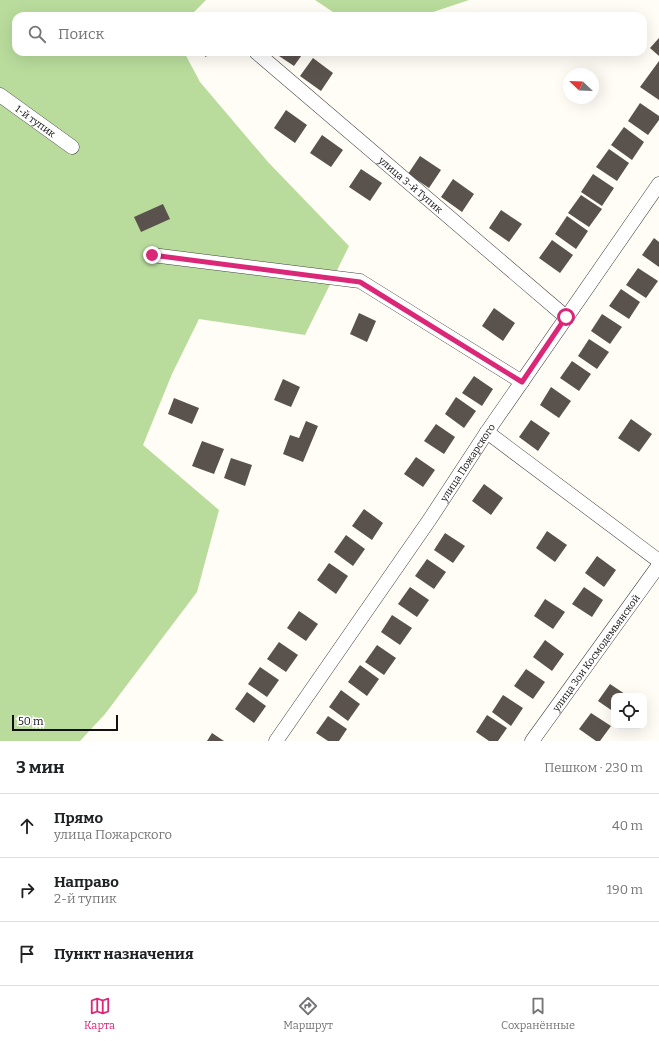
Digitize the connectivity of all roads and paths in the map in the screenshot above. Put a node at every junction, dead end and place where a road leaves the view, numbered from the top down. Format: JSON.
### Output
{"nodes":[{"id":1,"x":261,"y":56,"type":"edge"},
{"id":2,"x":0,"y":95,"type":"edge"},
{"id":3,"x":72,"y":147,"type":"dead end"},
{"id":4,"x":659,"y":184,"type":"edge"},
{"id":5,"x":152,"y":255,"type":"dead end"},
{"id":6,"x":566,"y":317,"type":"junction"},
{"id":7,"x":522,"y":382,"type":"junction"},
{"id":8,"x":487,"y":432,"type":"junction"},
{"id":9,"x":659,"y":561,"type":"edge"},
{"id":10,"x":659,"y":565,"type":"edge"},
{"id":11,"x":276,"y":741,"type":"edge"},
{"id":12,"x":532,"y":741,"type":"edge"}],
"edges":[{"from":1,"to":6,"type":"street","name":"улица 3-й Тупик"},
{"from":2,"to":3,"type":"street","name":"1-й тупик"},
{"from":4,"to":6,"type":"street","name":"улица Пожарского"},
{"from":5,"to":7,"type":"street"},
{"from":6,"to":7,"type":"street","name":"улица Пожарского"},
{"from":7,"to":8,"type":"street","name":"улица Пожарского"},
{"from":8,"to":9,"type":"street"},
{"from":8,"to":11,"type":"street","name":"улица Пожарского"},
{"from":10,"to":12,"type":"street","name":"улица Зои Космодемьянской"}]}
